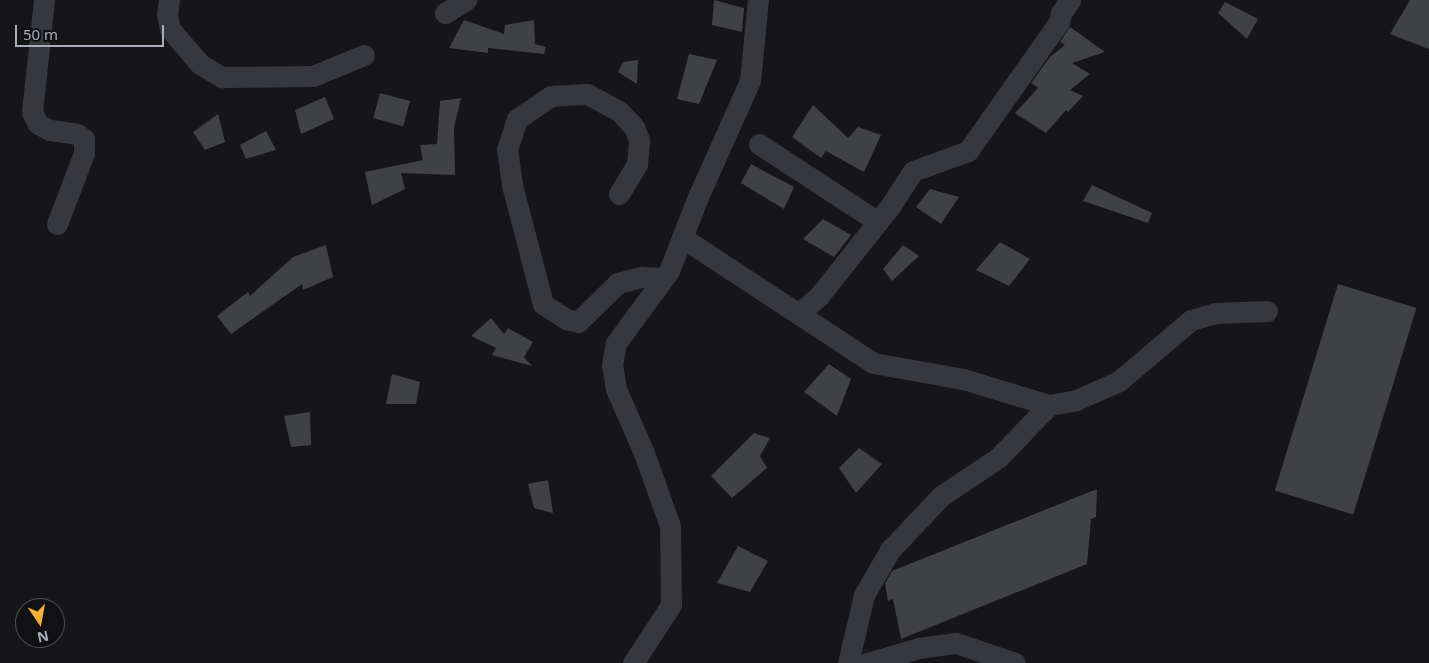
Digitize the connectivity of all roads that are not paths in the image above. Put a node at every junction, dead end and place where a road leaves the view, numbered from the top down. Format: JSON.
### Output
{"nodes":[{"id":1,"x":44,"y":0,"type":"edge"},
{"id":2,"x":169,"y":0,"type":"edge"},
{"id":3,"x":466,"y":0,"type":"edge"},
{"id":4,"x":758,"y":0,"type":"edge"},
{"id":5,"x":1070,"y":0,"type":"edge"},
{"id":6,"x":445,"y":13,"type":"dead end"},
{"id":7,"x":364,"y":55,"type":"dead end"},
{"id":8,"x":759,"y":144,"type":"dead end"},
{"id":9,"x":619,"y":194,"type":"dead end"},
{"id":10,"x":878,"y":222,"type":"junction"},
{"id":11,"x":57,"y":224,"type":"dead end"},
{"id":12,"x":683,"y":238,"type":"junction"},
{"id":13,"x":662,"y":278,"type":"junction"},
{"id":14,"x":1267,"y":311,"type":"dead end"},
{"id":15,"x":799,"y":313,"type":"junction"},
{"id":16,"x":1049,"y":405,"type":"junction"},
{"id":17,"x":633,"y":663,"type":"edge"},
{"id":18,"x":848,"y":663,"type":"edge"},
{"id":19,"x":867,"y":663,"type":"edge"},
{"id":20,"x":1015,"y":663,"type":"edge"}],
"edges":[{"from":1,"to":11,"type":"street"},
{"from":2,"to":7,"type":"street"},
{"from":3,"to":6,"type":"street"},
{"from":4,"to":12,"type":"street"},
{"from":5,"to":10,"type":"street"},
{"from":8,"to":10,"type":"street"},
{"from":9,"to":13,"type":"street"},
{"from":10,"to":15,"type":"street"},
{"from":12,"to":13,"type":"street"},
{"from":12,"to":15,"type":"street"},
{"from":13,"to":17,"type":"street"},
{"from":14,"to":16,"type":"street"},
{"from":15,"to":16,"type":"street"},
{"from":16,"to":18,"type":"street"},
{"from":19,"to":20,"type":"street"}]}
